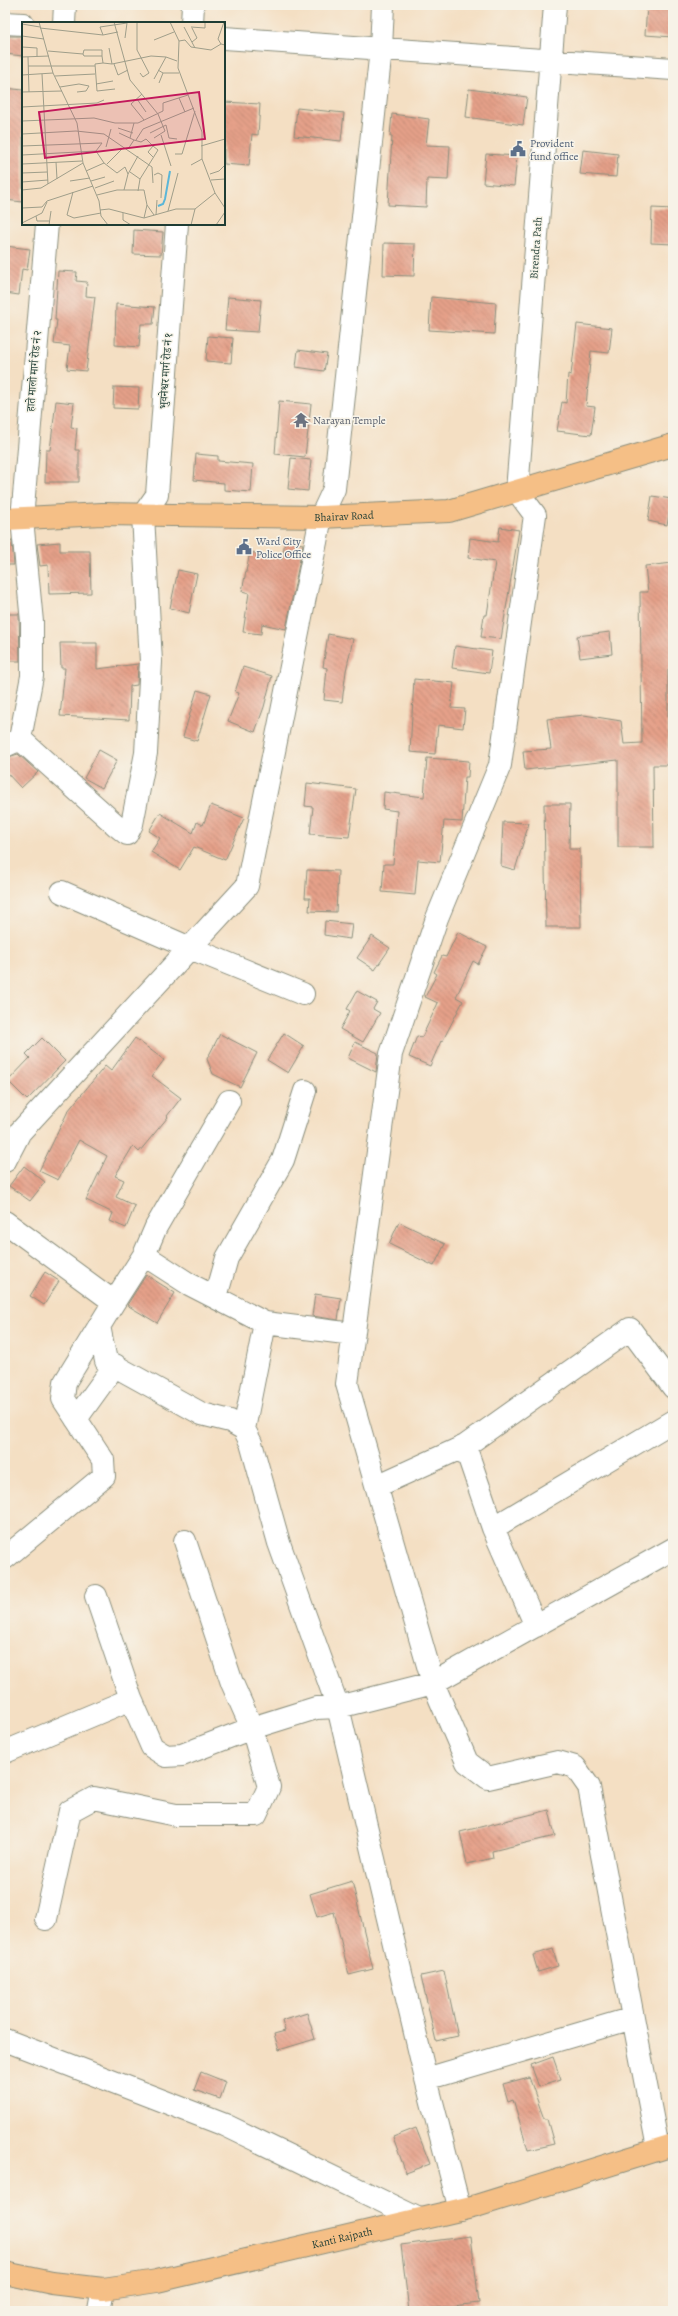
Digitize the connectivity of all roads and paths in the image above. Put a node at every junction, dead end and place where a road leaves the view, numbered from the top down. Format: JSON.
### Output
{"nodes":[{"id":1,"x":65,"y":5,"type":"edge"},
{"id":2,"x":193,"y":5,"type":"edge"},
{"id":3,"x":383,"y":5,"type":"edge"},
{"id":4,"x":554,"y":5,"type":"edge"},
{"id":5,"x":64,"y":22,"type":"edge"},
{"id":6,"x":192,"y":22,"type":"edge"},
{"id":7,"x":5,"y":23,"type":"edge"},
{"id":8,"x":22,"y":24,"type":"edge"},
{"id":9,"x":225,"y":38,"type":"edge"},
{"id":10,"x":381,"y":49,"type":"junction"},
{"id":11,"x":550,"y":60,"type":"junction"},
{"id":12,"x":673,"y":69,"type":"edge"},
{"id":13,"x":47,"y":225,"type":"edge"},
{"id":14,"x":177,"y":225,"type":"edge"},
{"id":15,"x":673,"y":445,"type":"edge"},
{"id":16,"x":517,"y":491,"type":"junction"},
{"id":17,"x":143,"y":515,"type":"junction"},
{"id":18,"x":320,"y":517,"type":"junction"},
{"id":19,"x":13,"y":519,"type":"edge"},
{"id":20,"x":13,"y":742,"type":"edge"},
{"id":21,"x":62,"y":892,"type":"dead end"},
{"id":22,"x":190,"y":948,"type":"junction"},
{"id":23,"x":303,"y":994,"type":"dead end"},
{"id":24,"x":305,"y":1091,"type":"dead end"},
{"id":25,"x":229,"y":1101,"type":"dead end"},
{"id":26,"x":12,"y":1126,"type":"edge"},
{"id":27,"x":5,"y":1161,"type":"edge"},
{"id":28,"x":5,"y":1222,"type":"edge"},
{"id":29,"x":144,"y":1255,"type":"junction"},
{"id":30,"x":216,"y":1297,"type":"junction"},
{"id":31,"x":114,"y":1302,"type":"junction"},
{"id":32,"x":265,"y":1323,"type":"junction"},
{"id":33,"x":99,"y":1326,"type":"junction"},
{"id":34,"x":353,"y":1334,"type":"junction"},
{"id":35,"x":114,"y":1365,"type":"junction"},
{"id":36,"x":673,"y":1387,"type":"edge"},
{"id":37,"x":76,"y":1419,"type":"junction"},
{"id":38,"x":673,"y":1421,"type":"edge"},
{"id":39,"x":244,"y":1429,"type":"junction"},
{"id":40,"x":465,"y":1446,"type":"junction"},
{"id":41,"x":377,"y":1486,"type":"junction"},
{"id":42,"x":493,"y":1528,"type":"junction"},
{"id":43,"x":185,"y":1541,"type":"dead end"},
{"id":44,"x":673,"y":1549,"type":"edge"},
{"id":45,"x":5,"y":1558,"type":"edge"},
{"id":46,"x":96,"y":1596,"type":"dead end"},
{"id":47,"x":536,"y":1626,"type":"junction"},
{"id":48,"x":433,"y":1683,"type":"junction"},
{"id":49,"x":131,"y":1699,"type":"junction"},
{"id":50,"x":338,"y":1707,"type":"junction"},
{"id":51,"x":252,"y":1728,"type":"junction"},
{"id":52,"x":5,"y":1752,"type":"edge"},
{"id":53,"x":46,"y":1919,"type":"dead end"},
{"id":54,"x":633,"y":2018,"type":"junction"},
{"id":55,"x":5,"y":2040,"type":"edge"},
{"id":56,"x":426,"y":2079,"type":"junction"},
{"id":57,"x":665,"y":2146,"type":"edge"},
{"id":58,"x":460,"y":2210,"type":"junction"},
{"id":59,"x":419,"y":2219,"type":"junction"},
{"id":60,"x":5,"y":2274,"type":"edge"},
{"id":61,"x":103,"y":2289,"type":"junction"},
{"id":62,"x":98,"y":2311,"type":"edge"}],
"edges":[{"from":1,"to":5,"type":"street"},
{"from":2,"to":6,"type":"street"},
{"from":3,"to":10,"type":"street"},
{"from":4,"to":11,"type":"street","name":"Birendra Path"},
{"from":7,"to":8,"type":"street"},
{"from":9,"to":10,"type":"street"},
{"from":10,"to":11,"type":"street"},
{"from":10,"to":18,"type":"street"},
{"from":11,"to":12,"type":"street"},
{"from":11,"to":16,"type":"street","name":"Birendra Path"},
{"from":13,"to":19,"type":"street","name":"हाते मालो मार्ग रोड नं २"},
{"from":14,"to":17,"type":"street","name":"भुवनेश्वर मार्ग रोड नं १"},
{"from":15,"to":16,"type":"main road","name":"Bhairav Road"},
{"from":16,"to":18,"type":"main road","name":"Bhairav Road"},
{"from":16,"to":34,"type":"street"},
{"from":17,"to":18,"type":"main road","name":"Bhairav Road"},
{"from":17,"to":19,"type":"main road","name":"Bhairav Road"},
{"from":17,"to":20,"type":"street"},
{"from":18,"to":22,"type":"street"},
{"from":19,"to":20,"type":"street","name":"हाते मालो मार्ग रोड नं २"},
{"from":21,"to":22,"type":"street"},
{"from":22,"to":23,"type":"street"},
{"from":22,"to":26,"type":"street"},
{"from":24,"to":30,"type":"street"},
{"from":25,"to":29,"type":"street"},
{"from":26,"to":27,"type":"street"},
{"from":28,"to":31,"type":"street"},
{"from":29,"to":30,"type":"street"},
{"from":29,"to":31,"type":"street"},
{"from":30,"to":32,"type":"street"},
{"from":31,"to":33,"type":"street"},
{"from":32,"to":34,"type":"street"},
{"from":32,"to":39,"type":"street"},
{"from":33,"to":35,"type":"street"},
{"from":33,"to":37,"type":"street"},
{"from":34,"to":41,"type":"street"},
{"from":35,"to":37,"type":"street"},
{"from":35,"to":39,"type":"street"},
{"from":36,"to":40,"type":"street"},
{"from":37,"to":45,"type":"street"},
{"from":38,"to":42,"type":"street"},
{"from":39,"to":50,"type":"street"},
{"from":40,"to":41,"type":"street"},
{"from":40,"to":42,"type":"street"},
{"from":41,"to":48,"type":"street"},
{"from":42,"to":47,"type":"street"},
{"from":43,"to":51,"type":"street"},
{"from":44,"to":47,"type":"street"},
{"from":46,"to":49,"type":"street"},
{"from":47,"to":48,"type":"street"},
{"from":48,"to":50,"type":"street"},
{"from":48,"to":54,"type":"street"},
{"from":49,"to":51,"type":"street"},
{"from":49,"to":52,"type":"street"},
{"from":50,"to":51,"type":"street"},
{"from":50,"to":56,"type":"street"},
{"from":51,"to":53,"type":"street"},
{"from":54,"to":56,"type":"street"},
{"from":54,"to":57,"type":"street"},
{"from":55,"to":59,"type":"street"},
{"from":56,"to":58,"type":"street"},
{"from":57,"to":58,"type":"main road","name":"Kanti Rajpath"},
{"from":58,"to":59,"type":"main road","name":"Kanti Rajpath"},
{"from":59,"to":61,"type":"main road","name":"Kanti Rajpath"},
{"from":60,"to":61,"type":"main road","name":"Kanti Rajpath"},
{"from":61,"to":62,"type":"street"}]}
